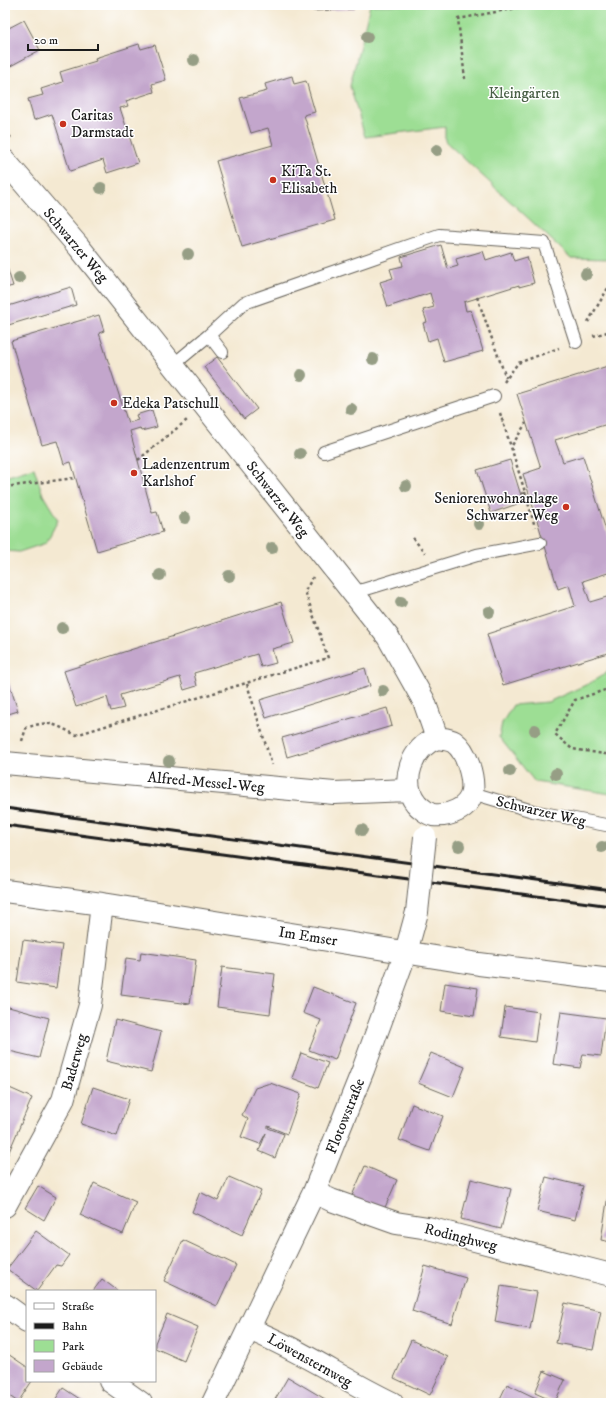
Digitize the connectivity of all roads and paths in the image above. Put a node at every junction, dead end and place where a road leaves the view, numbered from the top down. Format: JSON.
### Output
{"nodes":[{"id":1,"x":533,"y":5,"type":"edge"},
{"id":2,"x":466,"y":79,"type":"dead end"},
{"id":3,"x":5,"y":161,"type":"edge"},
{"id":4,"x":611,"y":283,"type":"edge"},
{"id":5,"x":477,"y":298,"type":"dead end"},
{"id":6,"x":209,"y":335,"type":"junction"},
{"id":7,"x":576,"y":342,"type":"junction"},
{"id":8,"x":222,"y":352,"type":"dead end"},
{"id":9,"x":173,"y":365,"type":"junction"},
{"id":10,"x":506,"y":378,"type":"junction"},
{"id":11,"x":494,"y":396,"type":"junction"},
{"id":12,"x":190,"y":418,"type":"dead end"},
{"id":13,"x":526,"y":423,"type":"dead end"},
{"id":14,"x":511,"y":447,"type":"junction"},
{"id":15,"x":324,"y":452,"type":"dead end"},
{"id":16,"x":138,"y":460,"type":"dead end"},
{"id":17,"x":75,"y":478,"type":"dead end"},
{"id":18,"x":5,"y":487,"type":"edge"},
{"id":19,"x":525,"y":492,"type":"junction"},
{"id":20,"x":521,"y":494,"type":"dead end"},
{"id":21,"x":540,"y":543,"type":"joint"},
{"id":22,"x":313,"y":576,"type":"dead end"},
{"id":23,"x":353,"y":593,"type":"junction"},
{"id":24,"x":247,"y":684,"type":"junction"},
{"id":25,"x":611,"y":688,"type":"edge"},
{"id":26,"x":26,"y":728,"type":"dead end"},
{"id":27,"x":437,"y":738,"type":"junction"},
{"id":28,"x":611,"y":755,"type":"edge"},
{"id":29,"x":5,"y":763,"type":"edge"},
{"id":30,"x":280,"y":789,"type":"junction"},
{"id":31,"x":408,"y":790,"type":"junction"},
{"id":32,"x":472,"y":793,"type":"junction"},
{"id":33,"x":431,"y":815,"type":"junction"},
{"id":34,"x":611,"y":826,"type":"edge"},
{"id":35,"x":5,"y":892,"type":"edge"},
{"id":36,"x":102,"y":904,"type":"junction"},
{"id":37,"x":406,"y":952,"type":"junction"},
{"id":38,"x":611,"y":980,"type":"edge"},
{"id":39,"x":314,"y":1192,"type":"junction"},
{"id":40,"x":5,"y":1206,"type":"edge"},
{"id":41,"x":611,"y":1275,"type":"edge"},
{"id":42,"x":5,"y":1305,"type":"edge"},
{"id":43,"x":26,"y":1319,"type":"edge"},
{"id":44,"x":248,"y":1329,"type":"junction"},
{"id":45,"x":111,"y":1382,"type":"edge"},
{"id":46,"x":141,"y":1403,"type":"edge"},
{"id":47,"x":213,"y":1403,"type":"edge"},
{"id":48,"x":392,"y":1403,"type":"edge"}],
"edges":[{"from":1,"to":2,"type":"path"},
{"from":3,"to":9,"type":"street","name":"Schwarzer Weg"},
{"from":4,"to":7,"type":"path"},
{"from":5,"to":10,"type":"path"},
{"from":6,"to":7,"type":"lane"},
{"from":6,"to":8,"type":"lane"},
{"from":6,"to":9,"type":"lane"},
{"from":7,"to":10,"type":"path"},
{"from":9,"to":23,"type":"street","name":"Schwarzer Weg"},
{"from":10,"to":11,"type":"path"},
{"from":11,"to":14,"type":"path"},
{"from":11,"to":15,"type":"lane"},
{"from":12,"to":16,"type":"path"},
{"from":13,"to":14,"type":"path"},
{"from":14,"to":19,"type":"path"},
{"from":17,"to":18,"type":"path"},
{"from":19,"to":20,"type":"path"},
{"from":19,"to":21,"type":"path"},
{"from":21,"to":23,"type":"lane"},
{"from":22,"to":24,"type":"path"},
{"from":23,"to":27,"type":"street","name":"Schwarzer Weg"},
{"from":24,"to":26,"type":"path"},
{"from":24,"to":30,"type":"path"},
{"from":25,"to":28,"type":"path"},
{"from":27,"to":31,"type":"street"},
{"from":27,"to":32,"type":"street"},
{"from":29,"to":30,"type":"street","name":"Alfred-Messel-Weg"},
{"from":30,"to":31,"type":"street","name":"Alfred-Messel-Weg"},
{"from":31,"to":33,"type":"street"},
{"from":32,"to":33,"type":"street"},
{"from":32,"to":34,"type":"lane","name":"Schwarzer Weg"},
{"from":33,"to":37,"type":"street","name":"Flotowstraße","bridge":true},
{"from":35,"to":36,"type":"street","name":"Im Emser"},
{"from":36,"to":37,"type":"street","name":"Im Emser"},
{"from":36,"to":40,"type":"street","name":"Baderweg"},
{"from":37,"to":38,"type":"street","name":"Im Emser"},
{"from":37,"to":39,"type":"street","name":"Flotowstraße"},
{"from":39,"to":41,"type":"street","name":"Rodinghweg"},
{"from":39,"to":44,"type":"street","name":"Flotowstraße"},
{"from":42,"to":43,"type":"street"},
{"from":44,"to":47,"type":"street","name":"Flotowstraße"},
{"from":44,"to":48,"type":"street","name":"Löwensternweg"},
{"from":45,"to":46,"type":"street"}]}
